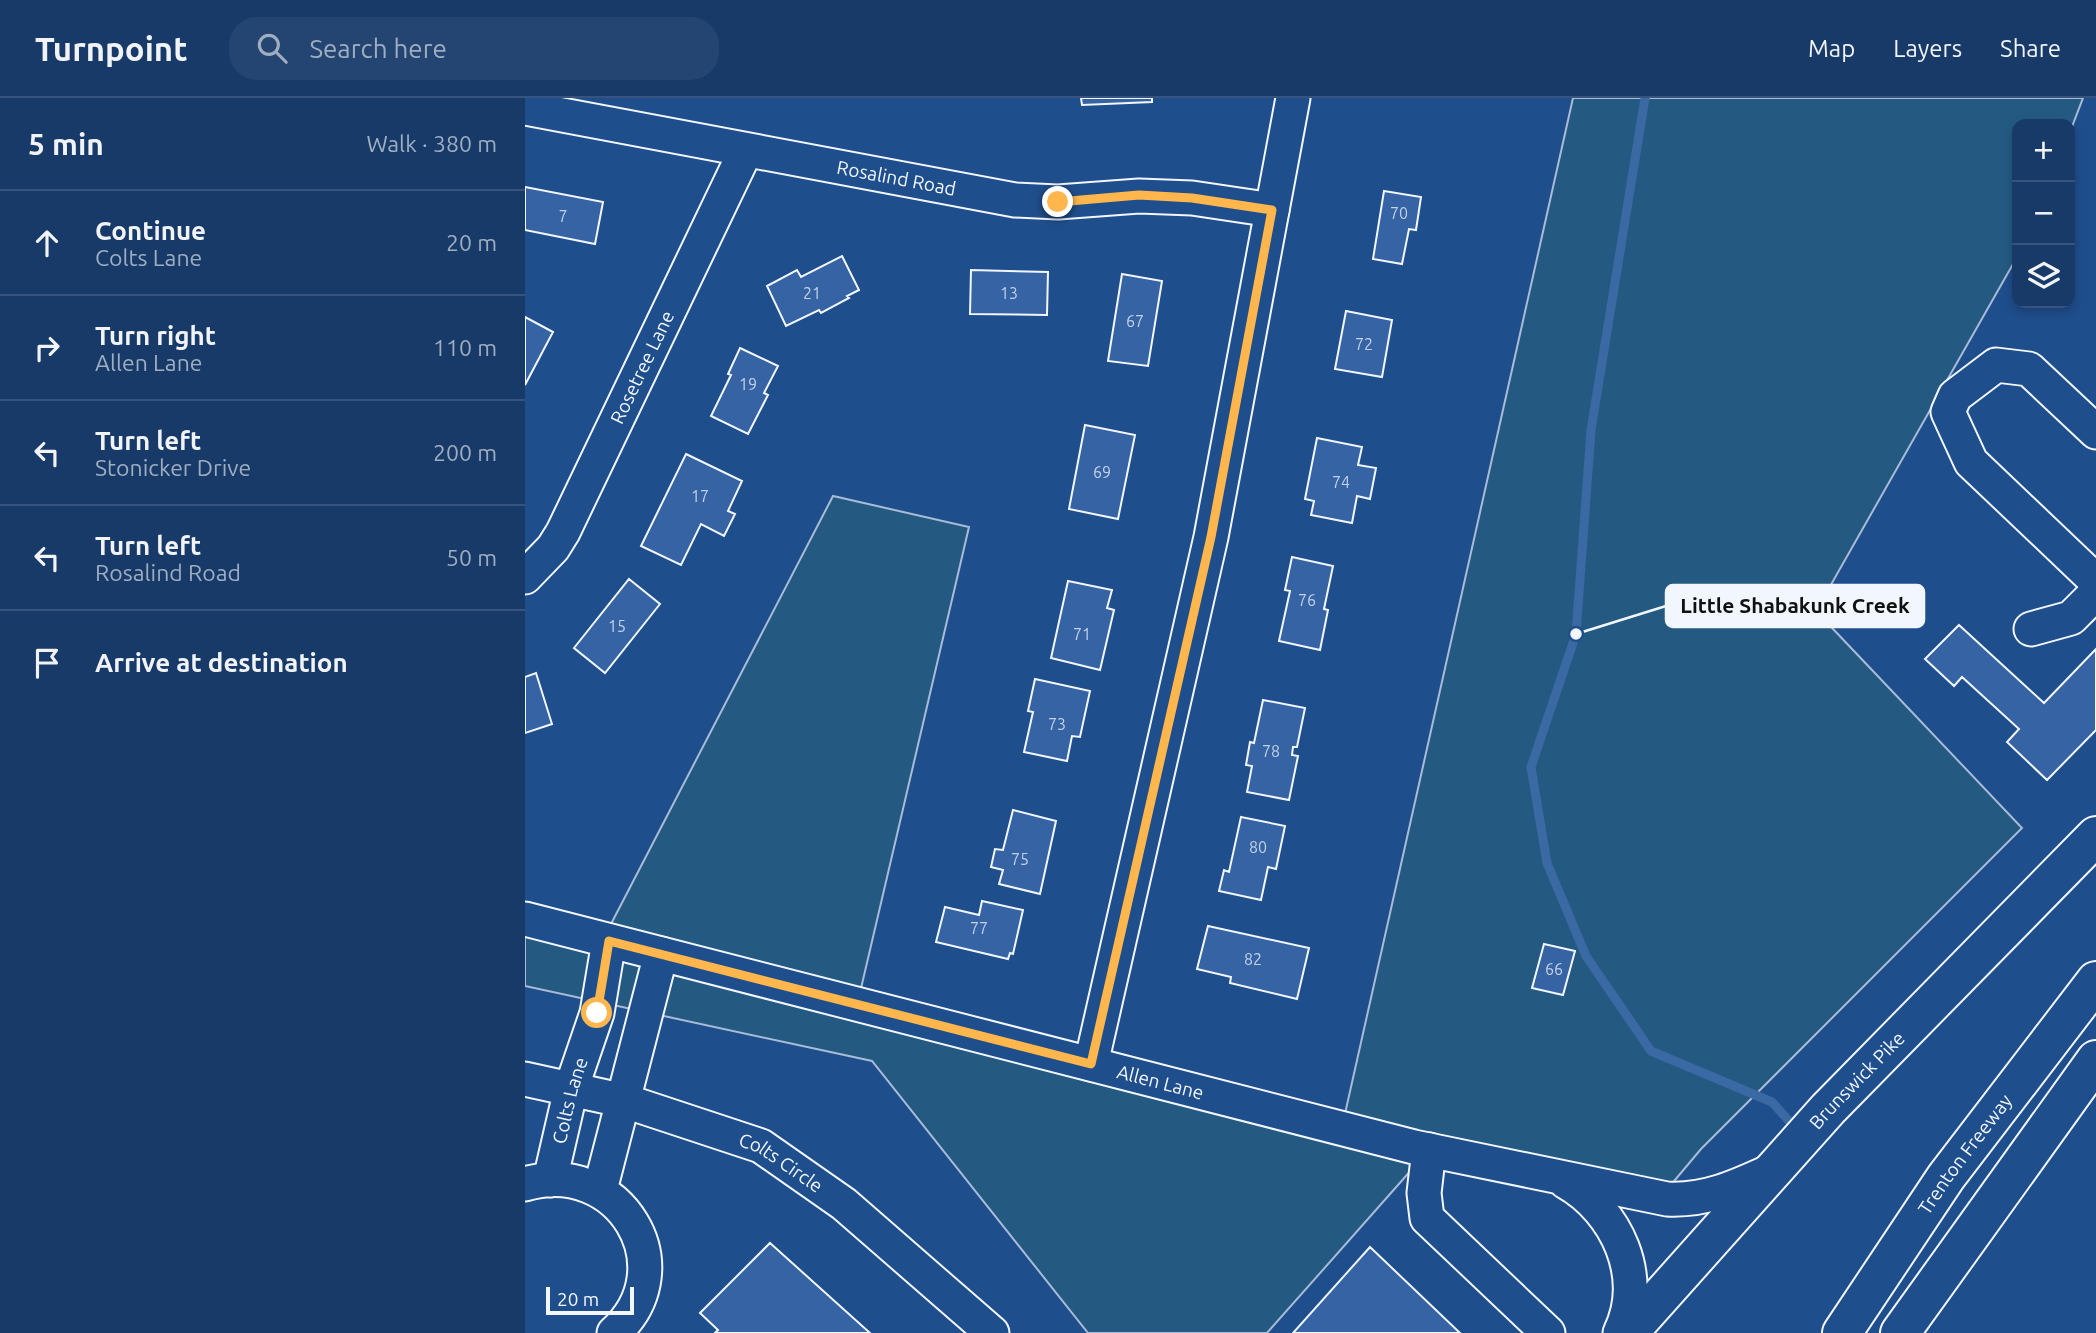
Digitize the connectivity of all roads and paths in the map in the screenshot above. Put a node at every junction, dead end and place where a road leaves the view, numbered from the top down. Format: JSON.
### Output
{"nodes":[{"id":1,"x":1293,"y":98,"type":"edge"},
{"id":2,"x":525,"y":108,"type":"edge"},
{"id":3,"x":746,"y":150,"type":"junction"},
{"id":4,"x":1272,"y":210,"type":"junction"},
{"id":5,"x":2096,"y":432,"type":"edge"},
{"id":6,"x":525,"y":577,"type":"edge"},
{"id":7,"x":2096,"y":581,"type":"edge"},
{"id":8,"x":2096,"y":593,"type":"edge"},
{"id":9,"x":2031,"y":629,"type":"dead end"},
{"id":10,"x":2096,"y":836,"type":"edge"},
{"id":11,"x":525,"y":919,"type":"edge"},
{"id":12,"x":609,"y":941,"type":"junction"},
{"id":13,"x":661,"y":954,"type":"junction"},
{"id":14,"x":2096,"y":981,"type":"edge"},
{"id":15,"x":2096,"y":1059,"type":"edge"},
{"id":16,"x":1091,"y":1064,"type":"junction"},
{"id":17,"x":525,"y":1079,"type":"edge"},
{"id":18,"x":571,"y":1089,"type":"junction"},
{"id":19,"x":625,"y":1101,"type":"junction"},
{"id":20,"x":1429,"y":1150,"type":"junction"},
{"id":21,"x":1781,"y":1162,"type":"junction"},
{"id":22,"x":1555,"y":1176,"type":"junction"},
{"id":23,"x":538,"y":1182,"type":"edge"},
{"id":24,"x":600,"y":1190,"type":"junction"},
{"id":25,"x":614,"y":1333,"type":"edge"},
{"id":26,"x":992,"y":1333,"type":"edge"},
{"id":27,"x":1548,"y":1333,"type":"edge"},
{"id":28,"x":1620,"y":1333,"type":"edge"},
{"id":29,"x":1627,"y":1333,"type":"edge"},
{"id":30,"x":1842,"y":1333,"type":"edge"},
{"id":31,"x":1900,"y":1333,"type":"edge"}],
"edges":[{"from":1,"to":4,"type":"street"},
{"from":2,"to":3,"type":"street","name":"Rosalind Road"},
{"from":3,"to":4,"type":"street","name":"Rosalind Road"},
{"from":3,"to":6,"type":"street","name":"Rosetree Lane"},
{"from":4,"to":16,"type":"street"},
{"from":5,"to":7,"type":"street"},
{"from":8,"to":9,"type":"street"},
{"from":10,"to":21,"type":"main road","name":"Brunswick Pike"},
{"from":11,"to":12,"type":"street","name":"Allen Lane"},
{"from":12,"to":13,"type":"street","name":"Allen Lane"},
{"from":12,"to":18,"type":"street","name":"Colts Lane"},
{"from":13,"to":16,"type":"street","name":"Allen Lane"},
{"from":13,"to":19,"type":"street"},
{"from":14,"to":30,"type":"main road","name":"Trenton Freeway"},
{"from":15,"to":31,"type":"main road"},
{"from":16,"to":20,"type":"street","name":"Allen Lane"},
{"from":17,"to":18,"type":"street","name":"Colts Circle"},
{"from":18,"to":19,"type":"street","name":"Colts Circle"},
{"from":18,"to":23,"type":"street","name":"Colts Lane"},
{"from":19,"to":24,"type":"street"},
{"from":19,"to":26,"type":"street","name":"Colts Circle"},
{"from":20,"to":22,"type":"street","name":"Allen Lane"},
{"from":20,"to":27,"type":"street"},
{"from":21,"to":22,"type":"street","name":"Allen Lane"},
{"from":21,"to":29,"type":"main road","name":"Brunswick Pike"},
{"from":22,"to":28,"type":"street","name":"Allen Lane"},
{"from":23,"to":24,"type":"street","name":"Colts Lane"},
{"from":24,"to":25,"type":"street","name":"Colts Lane"}]}
